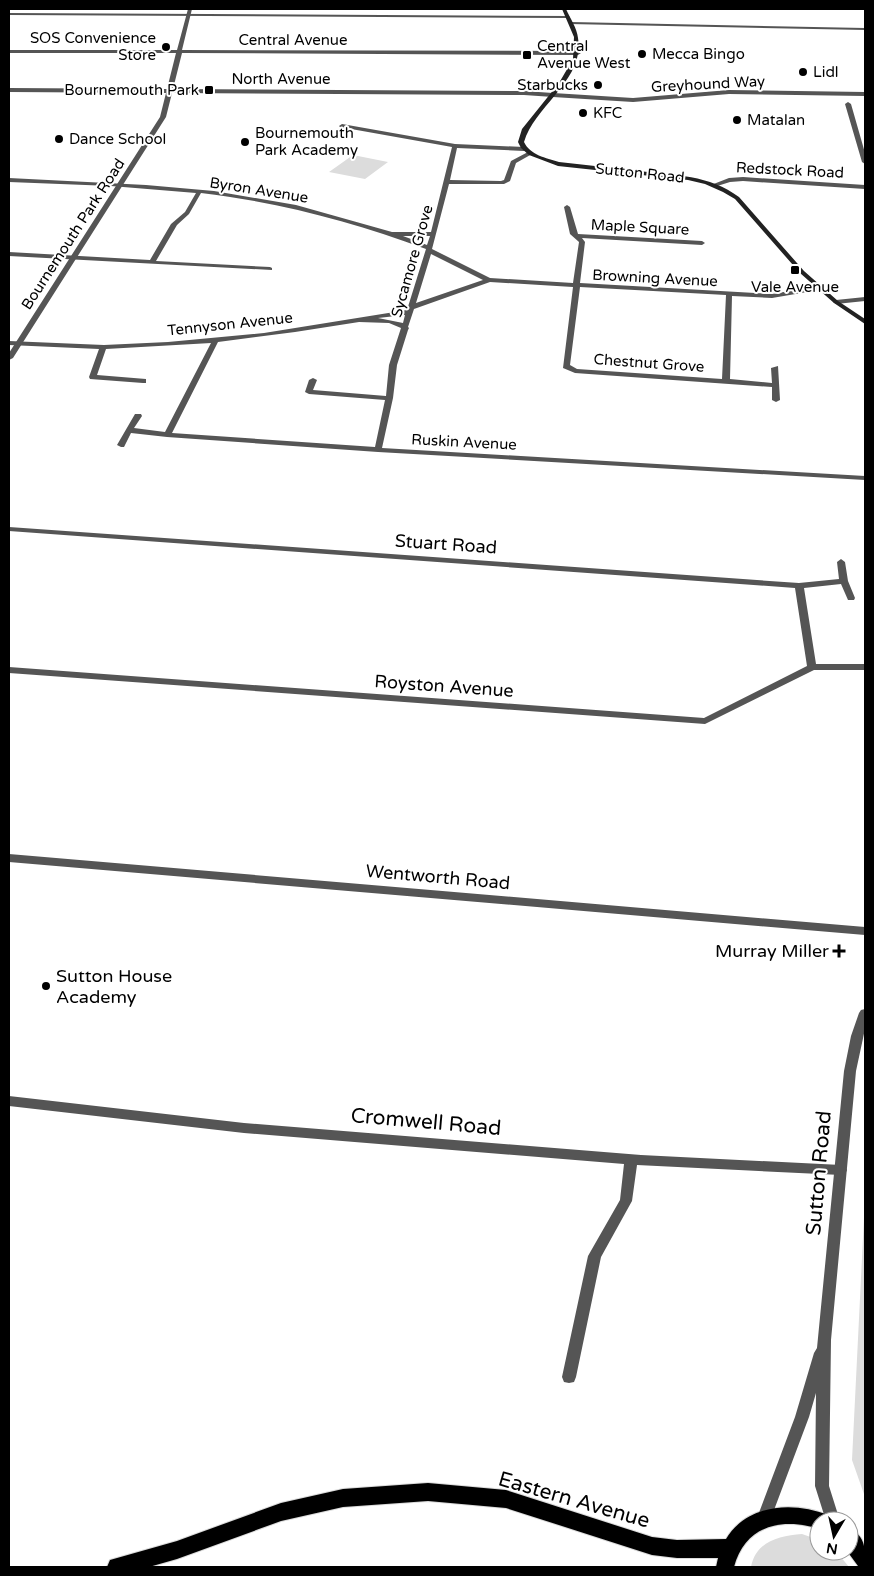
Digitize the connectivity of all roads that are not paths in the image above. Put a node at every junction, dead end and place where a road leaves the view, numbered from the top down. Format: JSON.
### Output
{"nodes":[{"id":1,"x":190,"y":9,"type":"edge"},
{"id":2,"x":564,"y":9,"type":"edge"},
{"id":3,"x":9,"y":14,"type":"edge"},
{"id":4,"x":189,"y":15,"type":"junction"},
{"id":5,"x":568,"y":17,"type":"junction"},
{"id":6,"x":571,"y":23,"type":"junction"},
{"id":7,"x":865,"y":28,"type":"edge"},
{"id":8,"x":9,"y":51,"type":"edge"},
{"id":9,"x":180,"y":52,"type":"junction"},
{"id":10,"x":578,"y":53,"type":"junction"},
{"id":11,"x":9,"y":90,"type":"edge"},
{"id":12,"x":170,"y":91,"type":"junction"},
{"id":13,"x":865,"y":94,"type":"edge"},
{"id":14,"x":553,"y":95,"type":"junction"},
{"id":15,"x":848,"y":104,"type":"dead end"},
{"id":16,"x":342,"y":126,"type":"dead end"},
{"id":17,"x":455,"y":146,"type":"junction"},
{"id":18,"x":527,"y":151,"type":"junction"},
{"id":19,"x":865,"y":162,"type":"edge"},
{"id":20,"x":9,"y":180,"type":"edge"},
{"id":21,"x":447,"y":182,"type":"junction"},
{"id":22,"x":714,"y":185,"type":"junction"},
{"id":23,"x":118,"y":186,"type":"junction"},
{"id":24,"x":865,"y":187,"type":"edge"},
{"id":25,"x":199,"y":192,"type":"junction"},
{"id":26,"x":567,"y":207,"type":"dead end"},
{"id":27,"x":392,"y":234,"type":"junction"},
{"id":28,"x":434,"y":234,"type":"junction"},
{"id":29,"x":576,"y":236,"type":"junction"},
{"id":30,"x":702,"y":243,"type":"dead end"},
{"id":31,"x":429,"y":249,"type":"junction"},
{"id":32,"x":9,"y":254,"type":"edge"},
{"id":33,"x":73,"y":258,"type":"junction"},
{"id":34,"x":152,"y":262,"type":"junction"},
{"id":35,"x":270,"y":270,"type":"dead end"},
{"id":36,"x":489,"y":280,"type":"junction"},
{"id":37,"x":575,"y":286,"type":"junction"},
{"id":38,"x":819,"y":288,"type":"junction"},
{"id":39,"x":729,"y":294,"type":"junction"},
{"id":40,"x":865,"y":299,"type":"edge"},
{"id":41,"x":836,"y":302,"type":"junction"},
{"id":42,"x":411,"y":309,"type":"junction"},
{"id":43,"x":359,"y":320,"type":"junction"},
{"id":44,"x":865,"y":322,"type":"edge"},
{"id":45,"x":406,"y":328,"type":"junction"},
{"id":46,"x":215,"y":341,"type":"junction"},
{"id":47,"x":9,"y":343,"type":"edge"},
{"id":48,"x":18,"y":343,"type":"junction"},
{"id":49,"x":103,"y":347,"type":"junction"},
{"id":50,"x":9,"y":358,"type":"edge"},
{"id":51,"x":774,"y":368,"type":"dead end"},
{"id":52,"x":313,"y":380,"type":"dead end"},
{"id":53,"x":142,"y":381,"type":"dead end"},
{"id":54,"x":726,"y":381,"type":"junction"},
{"id":55,"x":775,"y":384,"type":"junction"},
{"id":56,"x":309,"y":392,"type":"junction"},
{"id":57,"x":389,"y":398,"type":"junction"},
{"id":58,"x":306,"y":400,"type":"dead end"},
{"id":59,"x":776,"y":400,"type":"dead end"},
{"id":60,"x":138,"y":416,"type":"dead end"},
{"id":61,"x":129,"y":430,"type":"junction"},
{"id":62,"x":167,"y":435,"type":"junction"},
{"id":63,"x":121,"y":445,"type":"dead end"},
{"id":64,"x":378,"y":450,"type":"junction"},
{"id":65,"x":865,"y":478,"type":"edge"},
{"id":66,"x":9,"y":529,"type":"edge"},
{"id":67,"x":841,"y":562,"type":"dead end"},
{"id":68,"x":844,"y":581,"type":"junction"},
{"id":69,"x":799,"y":586,"type":"junction"},
{"id":70,"x":851,"y":598,"type":"dead end"},
{"id":71,"x":812,"y":667,"type":"junction"},
{"id":72,"x":865,"y":667,"type":"edge"},
{"id":73,"x":9,"y":670,"type":"edge"},
{"id":74,"x":9,"y":858,"type":"edge"},
{"id":75,"x":865,"y":931,"type":"edge"},
{"id":76,"x":865,"y":1012,"type":"edge"},
{"id":77,"x":9,"y":1101,"type":"edge"},
{"id":78,"x":631,"y":1159,"type":"junction"},
{"id":79,"x":841,"y":1170,"type":"junction"},
{"id":80,"x":824,"y":1340,"type":"junction"},
{"id":81,"x":569,"y":1377,"type":"dead end"},
{"id":82,"x":830,"y":1511,"type":"edge"},
{"id":83,"x":809,"y":1517,"type":"edge"},
{"id":84,"x":764,"y":1518,"type":"junction"},
{"id":85,"x":730,"y":1548,"type":"junction"},
{"id":86,"x":117,"y":1567,"type":"edge"},
{"id":87,"x":725,"y":1567,"type":"edge"}],
"edges":[{"from":1,"to":4,"type":"street","name":"Bournemouth Park Road"},
{"from":2,"to":5,"type":"main road"},
{"from":3,"to":4,"type":"street"},
{"from":4,"to":5,"type":"street"},
{"from":4,"to":9,"type":"street","name":"Bournemouth Park Road"},
{"from":5,"to":6,"type":"main road"},
{"from":6,"to":7,"type":"street"},
{"from":6,"to":10,"type":"main road"},
{"from":8,"to":9,"type":"street","name":"Central Avenue"},
{"from":9,"to":10,"type":"street","name":"Central Avenue"},
{"from":9,"to":12,"type":"street","name":"Bournemouth Park Road"},
{"from":10,"to":14,"type":"main road"},
{"from":11,"to":12,"type":"street","name":"North Avenue"},
{"from":12,"to":14,"type":"street","name":"North Avenue"},
{"from":12,"to":23,"type":"street","name":"Bournemouth Park Road"},
{"from":13,"to":14,"type":"street","name":"Greyhound Way"},
{"from":14,"to":18,"type":"main road"},
{"from":15,"to":19,"type":"street"},
{"from":16,"to":17,"type":"street"},
{"from":17,"to":18,"type":"street"},
{"from":17,"to":21,"type":"street","name":"Sycamore Grove"},
{"from":18,"to":21,"type":"street"},
{"from":18,"to":22,"type":"main road","name":"Sutton Road"},
{"from":20,"to":23,"type":"street","name":"Byron Avenue"},
{"from":21,"to":28,"type":"street","name":"Sycamore Grove"},
{"from":22,"to":24,"type":"street","name":"Redstock Road"},
{"from":22,"to":38,"type":"main road","name":"Sutton Road"},
{"from":23,"to":25,"type":"street","name":"Byron Avenue"},
{"from":23,"to":33,"type":"street","name":"Bournemouth Park Road"},
{"from":25,"to":27,"type":"street","name":"Byron Avenue"},
{"from":25,"to":34,"type":"street"},
{"from":26,"to":29,"type":"street","name":"Maple Square"},
{"from":27,"to":28,"type":"street","name":"Byron Avenue"},
{"from":27,"to":31,"type":"street","name":"Byron Avenue"},
{"from":28,"to":31,"type":"street","name":"Sycamore Grove"},
{"from":29,"to":30,"type":"street","name":"Maple Square"},
{"from":29,"to":37,"type":"street","name":"Maple Square"},
{"from":31,"to":36,"type":"street","name":"Browning Avenue"},
{"from":31,"to":42,"type":"street","name":"Sycamore Grove"},
{"from":32,"to":33,"type":"street"},
{"from":33,"to":34,"type":"street"},
{"from":33,"to":48,"type":"street","name":"Bournemouth Park Road"},
{"from":34,"to":35,"type":"street"},
{"from":36,"to":37,"type":"street","name":"Browning Avenue"},
{"from":36,"to":42,"type":"street","name":"Browning Avenue"},
{"from":37,"to":39,"type":"street","name":"Browning Avenue"},
{"from":37,"to":54,"type":"street","name":"Chestnut Grove"},
{"from":38,"to":39,"type":"street","name":"Browning Avenue"},
{"from":38,"to":41,"type":"main road","name":"Sutton Road"},
{"from":39,"to":54,"type":"street","name":"Chestnut Grove"},
{"from":40,"to":41,"type":"street"},
{"from":41,"to":44,"type":"main road","name":"Sutton Road"},
{"from":42,"to":43,"type":"street","name":"Tennyson Avenue"},
{"from":42,"to":45,"type":"street","name":"Sycamore Grove"},
{"from":43,"to":45,"type":"street","name":"Tennyson Avenue"},
{"from":43,"to":46,"type":"street","name":"Tennyson Avenue"},
{"from":45,"to":57,"type":"street","name":"Sycamore Grove"},
{"from":46,"to":49,"type":"street","name":"Tennyson Avenue"},
{"from":46,"to":62,"type":"street"},
{"from":47,"to":48,"type":"street","name":"Tennyson Avenue"},
{"from":48,"to":49,"type":"street","name":"Tennyson Avenue"},
{"from":48,"to":50,"type":"street","name":"Bournemouth Park Road"},
{"from":49,"to":53,"type":"street"},
{"from":51,"to":55,"type":"street"},
{"from":52,"to":56,"type":"street"},
{"from":54,"to":55,"type":"street"},
{"from":55,"to":59,"type":"street"},
{"from":56,"to":57,"type":"street"},
{"from":56,"to":58,"type":"street"},
{"from":57,"to":64,"type":"street","name":"Sycamore Grove"},
{"from":60,"to":61,"type":"street"},
{"from":61,"to":62,"type":"street","name":"Ruskin Avenue"},
{"from":61,"to":63,"type":"street"},
{"from":62,"to":64,"type":"street","name":"Ruskin Avenue"},
{"from":64,"to":65,"type":"street","name":"Ruskin Avenue"},
{"from":66,"to":69,"type":"street","name":"Stuart Road"},
{"from":67,"to":68,"type":"street"},
{"from":68,"to":69,"type":"street","name":"Stuart Road"},
{"from":68,"to":70,"type":"street"},
{"from":69,"to":71,"type":"street"},
{"from":71,"to":72,"type":"street","name":"Royston Avenue"},
{"from":71,"to":73,"type":"street","name":"Royston Avenue"},
{"from":74,"to":75,"type":"street","name":"Wentworth Road"},
{"from":76,"to":79,"type":"street","name":"Sutton Road"},
{"from":77,"to":78,"type":"street","name":"Cromwell Road"},
{"from":78,"to":79,"type":"street","name":"Cromwell Road"},
{"from":78,"to":81,"type":"street"},
{"from":79,"to":80,"type":"street","name":"Sutton Road"},
{"from":80,"to":82,"type":"street","name":"Sutton Road"},
{"from":80,"to":84,"type":"street","name":"Sutton Road"},
{"from":83,"to":84,"type":"main road"},
{"from":84,"to":85,"type":"main road"},
{"from":85,"to":86,"type":"main road","name":"Eastern Avenue"},
{"from":85,"to":87,"type":"main road"}]}
